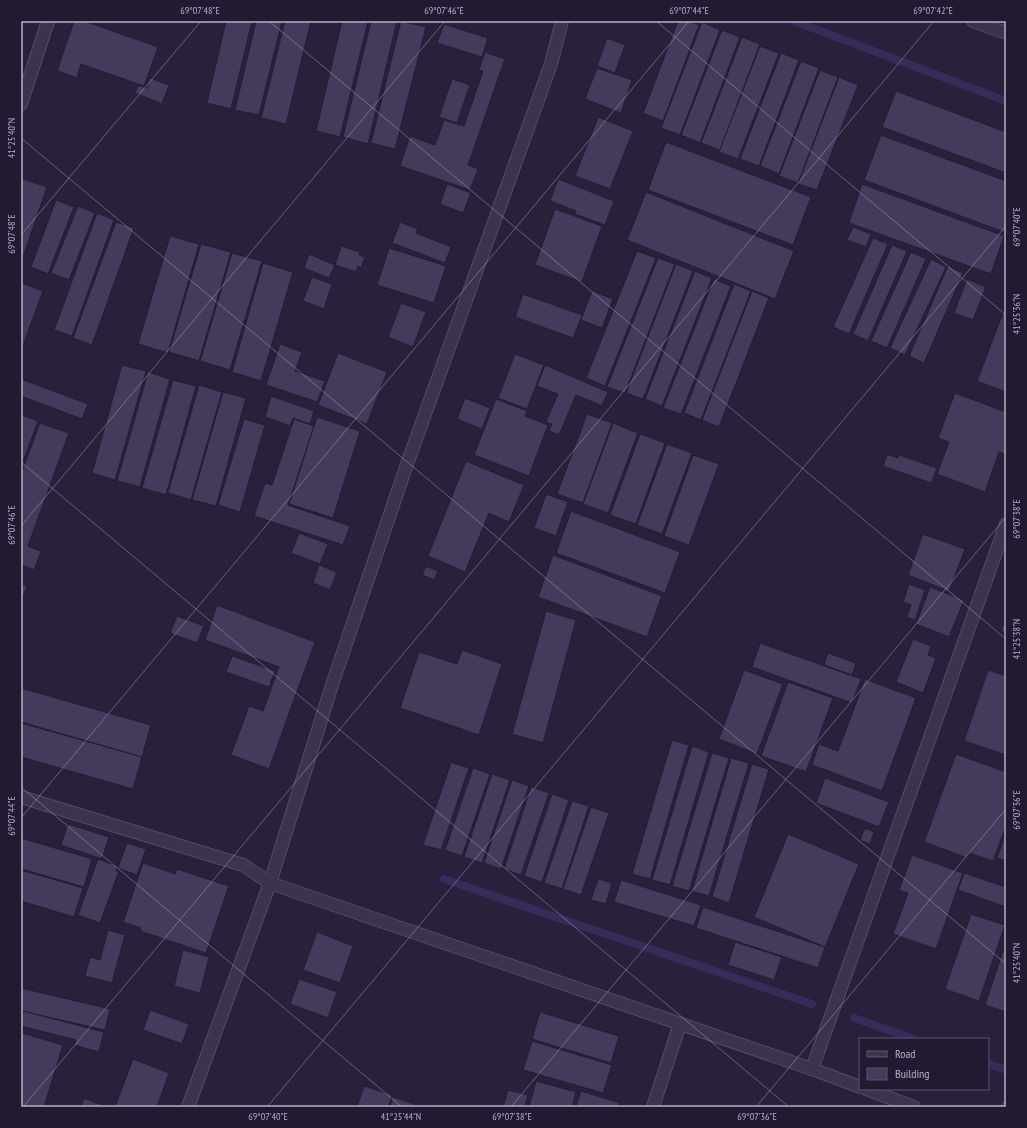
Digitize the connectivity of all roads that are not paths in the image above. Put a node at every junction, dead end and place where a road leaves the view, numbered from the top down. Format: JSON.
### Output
{"nodes":[{"id":1,"x":48,"y":21,"type":"edge"},
{"id":2,"x":562,"y":21,"type":"edge"},
{"id":3,"x":973,"y":21,"type":"edge"},
{"id":4,"x":1006,"y":32,"type":"edge"},
{"id":5,"x":21,"y":104,"type":"edge"},
{"id":6,"x":1006,"y":524,"type":"edge"},
{"id":7,"x":21,"y":797,"type":"edge"},
{"id":8,"x":270,"y":883,"type":"junction"},
{"id":9,"x":680,"y":1024,"type":"junction"},
{"id":10,"x":812,"y":1069,"type":"junction"},
{"id":11,"x":859,"y":1087,"type":"edge"},
{"id":12,"x":869,"y":1090,"type":"edge"},
{"id":13,"x":188,"y":1107,"type":"edge"},
{"id":14,"x":653,"y":1107,"type":"edge"},
{"id":15,"x":914,"y":1107,"type":"edge"}],
"edges":[{"from":1,"to":5,"type":"street"},
{"from":2,"to":8,"type":"street"},
{"from":3,"to":4,"type":"street"},
{"from":6,"to":10,"type":"street"},
{"from":7,"to":8,"type":"street"},
{"from":8,"to":9,"type":"street"},
{"from":8,"to":13,"type":"street"},
{"from":9,"to":10,"type":"street"},
{"from":9,"to":14,"type":"street"},
{"from":10,"to":11,"type":"street"},
{"from":12,"to":15,"type":"street"}]}
